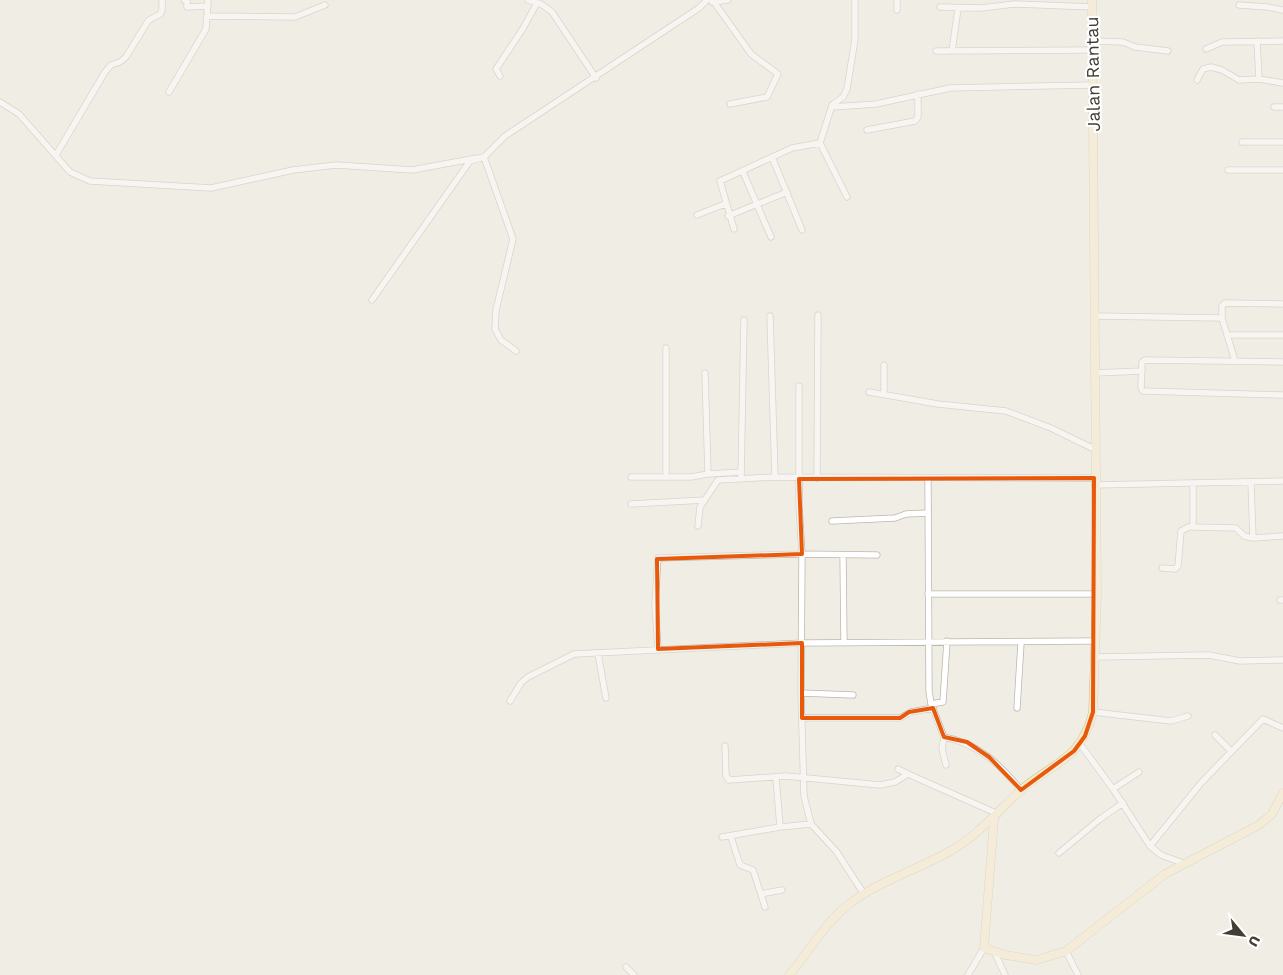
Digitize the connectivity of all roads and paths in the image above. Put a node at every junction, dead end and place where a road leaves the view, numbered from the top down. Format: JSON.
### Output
{"nodes":[{"id":1,"x":162,"y":0,"type":"edge"},
{"id":2,"x":184,"y":0,"type":"edge"},
{"id":3,"x":528,"y":0,"type":"edge"},
{"id":4,"x":728,"y":0,"type":"edge"},
{"id":5,"x":854,"y":0,"type":"edge"},
{"id":6,"x":897,"y":0,"type":"edge"},
{"id":7,"x":711,"y":1,"type":"edge"},
{"id":8,"x":540,"y":2,"type":"edge"},
{"id":9,"x":208,"y":3,"type":"edge"},
{"id":10,"x":1092,"y":3,"type":"edge"},
{"id":11,"x":325,"y":5,"type":"dead end"},
{"id":12,"x":1238,"y":5,"type":"dead end"},
{"id":13,"x":940,"y":7,"type":"dead end"},
{"id":14,"x":958,"y":9,"type":"junction"},
{"id":15,"x":897,"y":10,"type":"dead end"},
{"id":16,"x":1283,"y":10,"type":"edge"},
{"id":17,"x":208,"y":16,"type":"junction"},
{"id":18,"x":1093,"y":41,"type":"junction"},
{"id":19,"x":1257,"y":41,"type":"junction"},
{"id":20,"x":1283,"y":41,"type":"edge"},
{"id":21,"x":1206,"y":49,"type":"dead end"},
{"id":22,"x":1092,"y":50,"type":"junction"},
{"id":23,"x":936,"y":51,"type":"dead end"},
{"id":24,"x":1168,"y":51,"type":"dead end"},
{"id":25,"x":952,"y":52,"type":"junction"},
{"id":26,"x":500,"y":76,"type":"dead end"},
{"id":27,"x":596,"y":78,"type":"junction"},
{"id":28,"x":1259,"y":79,"type":"junction"},
{"id":29,"x":1197,"y":80,"type":"dead end"},
{"id":30,"x":1283,"y":83,"type":"edge"},
{"id":31,"x":1093,"y":85,"type":"junction"},
{"id":32,"x":169,"y":92,"type":"dead end"},
{"id":33,"x":918,"y":94,"type":"junction"},
{"id":34,"x":0,"y":102,"type":"edge"},
{"id":35,"x":730,"y":104,"type":"dead end"},
{"id":36,"x":832,"y":107,"type":"junction"},
{"id":37,"x":1274,"y":107,"type":"dead end"},
{"id":38,"x":1283,"y":107,"type":"edge"},
{"id":39,"x":866,"y":130,"type":"dead end"},
{"id":40,"x":1242,"y":142,"type":"dead end"},
{"id":41,"x":1283,"y":142,"type":"edge"},
{"id":42,"x":820,"y":143,"type":"junction"},
{"id":43,"x":56,"y":155,"type":"junction"},
{"id":44,"x":484,"y":157,"type":"junction"},
{"id":45,"x":772,"y":157,"type":"junction"},
{"id":46,"x":477,"y":158,"type":"junction"},
{"id":47,"x":1228,"y":170,"type":"dead end"},
{"id":48,"x":1283,"y":170,"type":"edge"},
{"id":49,"x":743,"y":172,"type":"junction"},
{"id":50,"x":787,"y":192,"type":"junction"},
{"id":51,"x":847,"y":197,"type":"dead end"},
{"id":52,"x":725,"y":204,"type":"junction"},
{"id":53,"x":757,"y":204,"type":"junction"},
{"id":54,"x":697,"y":215,"type":"dead end"},
{"id":55,"x":728,"y":216,"type":"junction"},
{"id":56,"x":734,"y":229,"type":"dead end"},
{"id":57,"x":802,"y":230,"type":"dead end"},
{"id":58,"x":771,"y":237,"type":"dead end"},
{"id":59,"x":372,"y":300,"type":"dead end"},
{"id":60,"x":1283,"y":304,"type":"edge"},
{"id":61,"x":818,"y":315,"type":"dead end"},
{"id":62,"x":770,"y":316,"type":"dead end"},
{"id":63,"x":1094,"y":316,"type":"junction"},
{"id":64,"x":1222,"y":318,"type":"junction"},
{"id":65,"x":744,"y":320,"type":"dead end"},
{"id":66,"x":1227,"y":335,"type":"junction"},
{"id":67,"x":1283,"y":335,"type":"edge"},
{"id":68,"x":666,"y":348,"type":"dead end"},
{"id":69,"x":516,"y":351,"type":"dead end"},
{"id":70,"x":1235,"y":361,"type":"junction"},
{"id":71,"x":1283,"y":362,"type":"edge"},
{"id":72,"x":884,"y":365,"type":"dead end"},
{"id":73,"x":1142,"y":371,"type":"junction"},
{"id":74,"x":705,"y":372,"type":"dead end"},
{"id":75,"x":1094,"y":373,"type":"junction"},
{"id":76,"x":799,"y":386,"type":"dead end"},
{"id":77,"x":869,"y":392,"type":"dead end"},
{"id":78,"x":884,"y":394,"type":"junction"},
{"id":79,"x":1283,"y":395,"type":"edge"},
{"id":80,"x":1094,"y":449,"type":"junction"},
{"id":81,"x":708,"y":474,"type":"junction"},
{"id":82,"x":741,"y":475,"type":"junction"},
{"id":83,"x":631,"y":476,"type":"dead end"},
{"id":84,"x":666,"y":476,"type":"junction"},
{"id":85,"x":775,"y":477,"type":"junction"},
{"id":86,"x":817,"y":478,"type":"junction"},
{"id":87,"x":928,"y":478,"type":"junction"},
{"id":88,"x":799,"y":479,"type":"junction"},
{"id":89,"x":1095,"y":481,"type":"junction"},
{"id":90,"x":1283,"y":481,"type":"edge"},
{"id":91,"x":1251,"y":482,"type":"junction"},
{"id":92,"x":1193,"y":484,"type":"junction"},
{"id":93,"x":705,"y":500,"type":"junction"},
{"id":94,"x":631,"y":504,"type":"dead end"},
{"id":95,"x":928,"y":513,"type":"junction"},
{"id":96,"x":832,"y":521,"type":"dead end"},
{"id":97,"x":698,"y":526,"type":"dead end"},
{"id":98,"x":1192,"y":526,"type":"junction"},
{"id":99,"x":1283,"y":536,"type":"edge"},
{"id":100,"x":1254,"y":538,"type":"junction"},
{"id":101,"x":802,"y":554,"type":"junction"},
{"id":102,"x":843,"y":555,"type":"junction"},
{"id":103,"x":877,"y":555,"type":"dead end"},
{"id":104,"x":1162,"y":568,"type":"dead end"},
{"id":105,"x":928,"y":594,"type":"junction"},
{"id":106,"x":1097,"y":594,"type":"junction"},
{"id":107,"x":930,"y":641,"type":"junction"},
{"id":108,"x":1095,"y":641,"type":"junction"},
{"id":109,"x":844,"y":642,"type":"junction"},
{"id":110,"x":947,"y":642,"type":"junction"},
{"id":111,"x":802,"y":643,"type":"junction"},
{"id":112,"x":1020,"y":643,"type":"junction"},
{"id":113,"x":658,"y":649,"type":"junction"},
{"id":114,"x":598,"y":654,"type":"junction"},
{"id":115,"x":1095,"y":657,"type":"junction"},
{"id":116,"x":1283,"y":660,"type":"edge"},
{"id":117,"x":801,"y":693,"type":"junction"},
{"id":118,"x":853,"y":694,"type":"dead end"},
{"id":119,"x":606,"y":698,"type":"dead end"},
{"id":120,"x":510,"y":701,"type":"dead end"},
{"id":121,"x":932,"y":706,"type":"junction"},
{"id":122,"x":1016,"y":708,"type":"dead end"},
{"id":123,"x":1093,"y":712,"type":"junction"},
{"id":124,"x":1188,"y":716,"type":"dead end"},
{"id":125,"x":802,"y":718,"type":"junction"},
{"id":126,"x":1283,"y":728,"type":"edge"},
{"id":127,"x":1215,"y":735,"type":"dead end"},
{"id":128,"x":944,"y":737,"type":"junction"},
{"id":129,"x":1080,"y":744,"type":"junction"},
{"id":130,"x":725,"y":746,"type":"dead end"},
{"id":131,"x":1230,"y":750,"type":"junction"},
{"id":132,"x":946,"y":765,"type":"dead end"},
{"id":133,"x":898,"y":770,"type":"dead end"},
{"id":134,"x":1139,"y":772,"type":"dead end"},
{"id":135,"x":908,"y":774,"type":"junction"},
{"id":136,"x":776,"y":777,"type":"junction"},
{"id":137,"x":803,"y":777,"type":"junction"},
{"id":138,"x":1113,"y":789,"type":"junction"},
{"id":139,"x":1021,"y":790,"type":"junction"},
{"id":140,"x":1283,"y":793,"type":"edge"},
{"id":141,"x":1123,"y":803,"type":"junction"},
{"id":142,"x":1280,"y":807,"type":"edge"},
{"id":143,"x":996,"y":816,"type":"junction"},
{"id":144,"x":811,"y":824,"type":"junction"},
{"id":145,"x":780,"y":827,"type":"junction"},
{"id":146,"x":722,"y":837,"type":"dead end"},
{"id":147,"x":731,"y":837,"type":"junction"},
{"id":148,"x":1150,"y":846,"type":"junction"},
{"id":149,"x":1059,"y":853,"type":"dead end"},
{"id":150,"x":1183,"y":863,"type":"junction"},
{"id":151,"x":782,"y":890,"type":"dead end"},
{"id":152,"x":761,"y":894,"type":"junction"},
{"id":153,"x":864,"y":894,"type":"junction"},
{"id":154,"x":765,"y":907,"type":"dead end"},
{"id":155,"x":984,"y":948,"type":"junction"},
{"id":156,"x":1066,"y":951,"type":"junction"},
{"id":157,"x":994,"y":952,"type":"junction"},
{"id":158,"x":626,"y":968,"type":"dead end"},
{"id":159,"x":793,"y":974,"type":"edge"},
{"id":160,"x":634,"y":975,"type":"edge"},
{"id":161,"x":968,"y":975,"type":"edge"},
{"id":162,"x":1005,"y":975,"type":"edge"},
{"id":163,"x":1078,"y":975,"type":"edge"}],
"edges":[{"from":1,"to":43,"type":"street"},
{"from":2,"to":9,"type":"street"},
{"from":3,"to":8,"type":"street"},
{"from":4,"to":7,"type":"street"},
{"from":5,"to":36,"type":"street"},
{"from":6,"to":15,"type":"street"},
{"from":7,"to":27,"type":"street"},
{"from":7,"to":35,"type":"street"},
{"from":8,"to":26,"type":"street"},
{"from":8,"to":27,"type":"street"},
{"from":9,"to":17,"type":"street"},
{"from":10,"to":14,"type":"street"},
{"from":10,"to":18,"type":"main road","name":"Jalan Rantau"},
{"from":11,"to":17,"type":"street"},
{"from":12,"to":16,"type":"street"},
{"from":13,"to":14,"type":"street"},
{"from":14,"to":25,"type":"street"},
{"from":17,"to":32,"type":"street"},
{"from":18,"to":22,"type":"main road","name":"Jalan Rantau"},
{"from":18,"to":24,"type":"street"},
{"from":19,"to":20,"type":"street"},
{"from":19,"to":21,"type":"street"},
{"from":19,"to":28,"type":"street"},
{"from":22,"to":25,"type":"street"},
{"from":22,"to":31,"type":"main road","name":"Jalan Rantau"},
{"from":23,"to":25,"type":"street"},
{"from":27,"to":44,"type":"street"},
{"from":28,"to":29,"type":"street"},
{"from":28,"to":30,"type":"street"},
{"from":31,"to":33,"type":"street"},
{"from":31,"to":63,"type":"main road","name":"Jalan Rantau"},
{"from":33,"to":36,"type":"street"},
{"from":33,"to":39,"type":"street"},
{"from":34,"to":43,"type":"street"},
{"from":36,"to":42,"type":"street"},
{"from":37,"to":38,"type":"street"},
{"from":40,"to":41,"type":"street"},
{"from":42,"to":45,"type":"street"},
{"from":42,"to":51,"type":"street"},
{"from":43,"to":46,"type":"street"},
{"from":44,"to":46,"type":"street"},
{"from":44,"to":69,"type":"street"},
{"from":45,"to":49,"type":"street"},
{"from":45,"to":50,"type":"street"},
{"from":46,"to":59,"type":"street"},
{"from":47,"to":48,"type":"street"},
{"from":49,"to":52,"type":"street"},
{"from":49,"to":53,"type":"street"},
{"from":50,"to":53,"type":"street"},
{"from":50,"to":57,"type":"street"},
{"from":52,"to":54,"type":"street"},
{"from":52,"to":55,"type":"street"},
{"from":53,"to":55,"type":"street"},
{"from":53,"to":58,"type":"street"},
{"from":55,"to":56,"type":"street"},
{"from":60,"to":64,"type":"street"},
{"from":61,"to":86,"type":"street"},
{"from":62,"to":85,"type":"street"},
{"from":63,"to":64,"type":"street"},
{"from":63,"to":75,"type":"main road","name":"Jalan Rantau"},
{"from":64,"to":66,"type":"street"},
{"from":65,"to":82,"type":"street"},
{"from":66,"to":67,"type":"street"},
{"from":66,"to":70,"type":"street"},
{"from":68,"to":84,"type":"street"},
{"from":70,"to":71,"type":"street"},
{"from":70,"to":73,"type":"street"},
{"from":72,"to":78,"type":"street"},
{"from":73,"to":75,"type":"street"},
{"from":73,"to":79,"type":"street"},
{"from":74,"to":81,"type":"street"},
{"from":75,"to":80,"type":"main road","name":"Jalan Rantau"},
{"from":76,"to":88,"type":"street"},
{"from":77,"to":78,"type":"street"},
{"from":78,"to":80,"type":"street"},
{"from":80,"to":89,"type":"main road","name":"Jalan Rantau"},
{"from":81,"to":82,"type":"street"},
{"from":81,"to":84,"type":"street"},
{"from":82,"to":85,"type":"street"},
{"from":82,"to":93,"type":"street"},
{"from":83,"to":84,"type":"street"},
{"from":85,"to":88,"type":"street"},
{"from":86,"to":87,"type":"street"},
{"from":86,"to":88,"type":"street"},
{"from":87,"to":89,"type":"street"},
{"from":87,"to":95,"type":"street"},
{"from":88,"to":101,"type":"street"},
{"from":89,"to":92,"type":"street"},
{"from":89,"to":106,"type":"main road","name":"Jalan Rantau"},
{"from":90,"to":91,"type":"street"},
{"from":91,"to":92,"type":"street"},
{"from":91,"to":100,"type":"street"},
{"from":92,"to":98,"type":"street"},
{"from":93,"to":94,"type":"street"},
{"from":93,"to":97,"type":"street"},
{"from":95,"to":96,"type":"street"},
{"from":95,"to":105,"type":"street"},
{"from":98,"to":100,"type":"street"},
{"from":98,"to":104,"type":"street"},
{"from":99,"to":100,"type":"street"},
{"from":101,"to":102,"type":"street"},
{"from":101,"to":111,"type":"street"},
{"from":101,"to":113,"type":"street"},
{"from":102,"to":103,"type":"street"},
{"from":102,"to":109,"type":"street"},
{"from":105,"to":106,"type":"street"},
{"from":105,"to":107,"type":"street"},
{"from":106,"to":108,"type":"main road","name":"Jalan Rantau"},
{"from":107,"to":109,"type":"street"},
{"from":107,"to":110,"type":"street"},
{"from":107,"to":121,"type":"street"},
{"from":108,"to":112,"type":"street"},
{"from":108,"to":115,"type":"main road","name":"Jalan Rantau"},
{"from":109,"to":111,"type":"street"},
{"from":110,"to":112,"type":"street"},
{"from":110,"to":121,"type":"street"},
{"from":111,"to":113,"type":"street"},
{"from":111,"to":117,"type":"street"},
{"from":112,"to":122,"type":"street"},
{"from":113,"to":114,"type":"street"},
{"from":114,"to":119,"type":"street"},
{"from":114,"to":120,"type":"street"},
{"from":115,"to":116,"type":"street"},
{"from":115,"to":123,"type":"main road","name":"Jalan Rantau"},
{"from":117,"to":118,"type":"street"},
{"from":117,"to":125,"type":"street"},
{"from":121,"to":125,"type":"street"},
{"from":121,"to":128,"type":"street"},
{"from":123,"to":124,"type":"street"},
{"from":123,"to":129,"type":"main road","name":"Jalan Rantau"},
{"from":125,"to":137,"type":"street"},
{"from":126,"to":131,"type":"street"},
{"from":127,"to":131,"type":"street"},
{"from":128,"to":132,"type":"street"},
{"from":128,"to":139,"type":"street"},
{"from":129,"to":138,"type":"street"},
{"from":129,"to":139,"type":"main road","name":"Jalan Rantau"},
{"from":130,"to":136,"type":"street"},
{"from":131,"to":148,"type":"street"},
{"from":133,"to":135,"type":"street"},
{"from":134,"to":138,"type":"street"},
{"from":135,"to":137,"type":"street"},
{"from":135,"to":143,"type":"street"},
{"from":136,"to":137,"type":"street"},
{"from":136,"to":145,"type":"street"},
{"from":137,"to":144,"type":"street"},
{"from":138,"to":141,"type":"street"},
{"from":139,"to":143,"type":"main road","name":"Jalan Rantau"},
{"from":140,"to":142,"type":"main road"},
{"from":141,"to":148,"type":"street"},
{"from":141,"to":149,"type":"street"},
{"from":142,"to":150,"type":"main road"},
{"from":143,"to":153,"type":"main road","name":"Jalan Rantau"},
{"from":143,"to":155,"type":"main road"},
{"from":144,"to":145,"type":"street"},
{"from":144,"to":153,"type":"street"},
{"from":145,"to":147,"type":"street"},
{"from":146,"to":147,"type":"street"},
{"from":147,"to":152,"type":"street"},
{"from":148,"to":150,"type":"street"},
{"from":150,"to":156,"type":"main road"},
{"from":151,"to":152,"type":"street"},
{"from":152,"to":154,"type":"street"},
{"from":153,"to":159,"type":"main road","name":"Jalan Rantau"},
{"from":155,"to":157,"type":"main road"},
{"from":155,"to":161,"type":"street"},
{"from":156,"to":157,"type":"main road"},
{"from":156,"to":163,"type":"street"},
{"from":157,"to":162,"type":"street"},
{"from":158,"to":160,"type":"street"}]}
